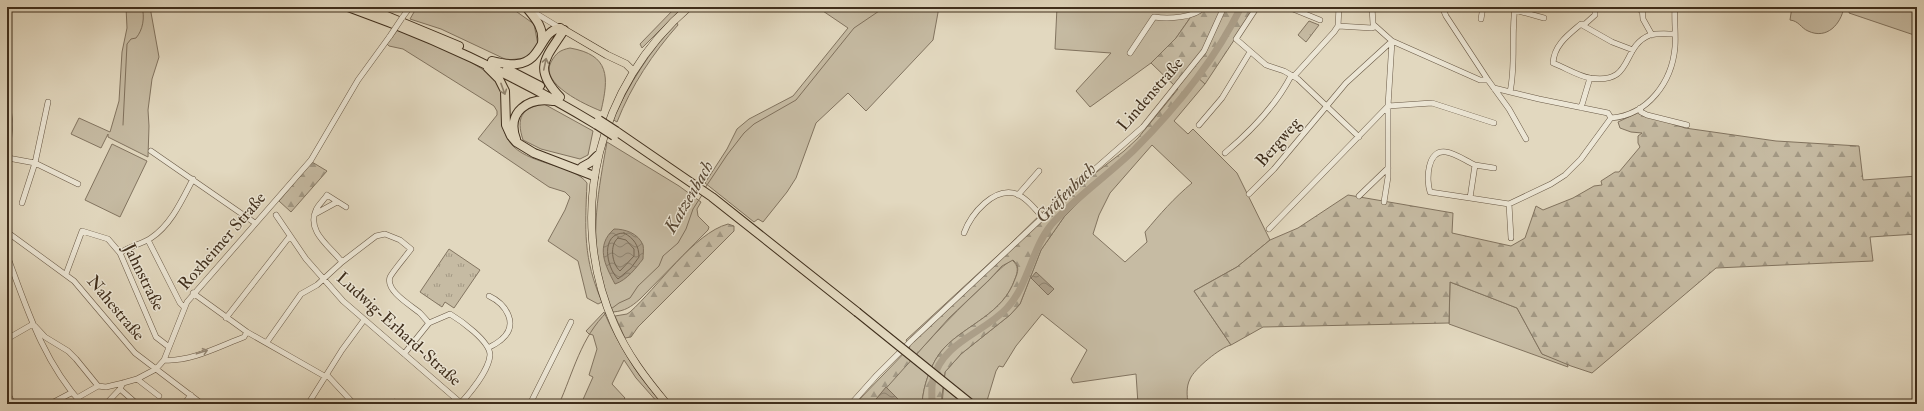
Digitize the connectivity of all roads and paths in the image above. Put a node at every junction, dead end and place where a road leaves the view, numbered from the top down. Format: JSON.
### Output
{"nodes":[{"id":1,"x":348,"y":7,"type":"edge"},
{"id":2,"x":366,"y":7,"type":"edge"},
{"id":3,"x":410,"y":7,"type":"edge"},
{"id":4,"x":526,"y":7,"type":"edge"},
{"id":5,"x":689,"y":7,"type":"edge"},
{"id":6,"x":1204,"y":7,"type":"edge"},
{"id":7,"x":1224,"y":7,"type":"edge"},
{"id":8,"x":1257,"y":7,"type":"edge"},
{"id":9,"x":1288,"y":7,"type":"edge"},
{"id":10,"x":1339,"y":7,"type":"edge"},
{"id":11,"x":1372,"y":7,"type":"edge"},
{"id":12,"x":1442,"y":7,"type":"edge"},
{"id":13,"x":1483,"y":7,"type":"edge"},
{"id":14,"x":1631,"y":7,"type":"edge"},
{"id":15,"x":1675,"y":7,"type":"edge"},
{"id":16,"x":1515,"y":8,"type":"edge"},
{"id":17,"x":1595,"y":9,"type":"edge"},
{"id":18,"x":1641,"y":9,"type":"edge"},
{"id":19,"x":1544,"y":18,"type":"dead end"},
{"id":20,"x":1320,"y":20,"type":"dead end"},
{"id":21,"x":1482,"y":20,"type":"dead end"},
{"id":22,"x":1581,"y":24,"type":"junction"},
{"id":23,"x":1338,"y":26,"type":"junction"},
{"id":24,"x":1375,"y":27,"type":"junction"},
{"id":25,"x":562,"y":29,"type":"junction"},
{"id":26,"x":1675,"y":34,"type":"junction"},
{"id":27,"x":1652,"y":35,"type":"junction"},
{"id":28,"x":1392,"y":41,"type":"junction"},
{"id":29,"x":541,"y":46,"type":"junction"},
{"id":30,"x":1633,"y":50,"type":"junction"},
{"id":31,"x":1250,"y":52,"type":"junction"},
{"id":32,"x":1130,"y":54,"type":"dead end"},
{"id":33,"x":607,"y":55,"type":"junction"},
{"id":34,"x":642,"y":57,"type":"junction"},
{"id":35,"x":478,"y":60,"type":"junction"},
{"id":36,"x":492,"y":61,"type":"junction"},
{"id":37,"x":621,"y":62,"type":"junction"},
{"id":38,"x":632,"y":72,"type":"junction"},
{"id":39,"x":1290,"y":76,"type":"junction"},
{"id":40,"x":1590,"y":78,"type":"junction"},
{"id":41,"x":1488,"y":80,"type":"junction"},
{"id":42,"x":1494,"y":88,"type":"junction"},
{"id":43,"x":1510,"y":92,"type":"junction"},
{"id":44,"x":560,"y":100,"type":"junction"},
{"id":45,"x":48,"y":102,"type":"dead end"},
{"id":46,"x":1326,"y":106,"type":"junction"},
{"id":47,"x":1388,"y":106,"type":"junction"},
{"id":48,"x":1581,"y":108,"type":"junction"},
{"id":49,"x":1640,"y":108,"type":"junction"},
{"id":50,"x":9,"y":113,"type":"dead end"},
{"id":51,"x":1611,"y":118,"type":"junction"},
{"id":52,"x":1494,"y":123,"type":"dead end"},
{"id":53,"x":1199,"y":125,"type":"dead end"},
{"id":54,"x":1687,"y":125,"type":"dead end"},
{"id":55,"x":1359,"y":137,"type":"junction"},
{"id":56,"x":1526,"y":139,"type":"dead end"},
{"id":57,"x":523,"y":147,"type":"junction"},
{"id":58,"x":151,"y":151,"type":"dead end"},
{"id":59,"x":1225,"y":153,"type":"dead end"},
{"id":60,"x":8,"y":156,"type":"edge"},
{"id":61,"x":597,"y":156,"type":"junction"},
{"id":62,"x":35,"y":162,"type":"junction"},
{"id":63,"x":567,"y":164,"type":"junction"},
{"id":64,"x":1475,"y":164,"type":"junction"},
{"id":65,"x":7,"y":166,"type":"edge"},
{"id":66,"x":582,"y":167,"type":"junction"},
{"id":67,"x":1388,"y":168,"type":"junction"},
{"id":68,"x":1494,"y":168,"type":"dead end"},
{"id":69,"x":1040,"y":171,"type":"dead end"},
{"id":70,"x":595,"y":174,"type":"junction"},
{"id":71,"x":193,"y":179,"type":"junction"},
{"id":72,"x":78,"y":184,"type":"dead end"},
{"id":73,"x":1249,"y":194,"type":"dead end"},
{"id":74,"x":1018,"y":195,"type":"junction"},
{"id":75,"x":1359,"y":196,"type":"dead end"},
{"id":76,"x":1470,"y":198,"type":"junction"},
{"id":77,"x":337,"y":202,"type":"junction"},
{"id":78,"x":1384,"y":202,"type":"dead end"},
{"id":79,"x":22,"y":203,"type":"dead end"},
{"id":80,"x":1509,"y":204,"type":"junction"},
{"id":81,"x":346,"y":207,"type":"dead end"},
{"id":82,"x":315,"y":214,"type":"junction"},
{"id":83,"x":276,"y":215,"type":"dead end"},
{"id":84,"x":1043,"y":218,"type":"junction"},
{"id":85,"x":255,"y":223,"type":"junction"},
{"id":86,"x":1269,"y":229,"type":"dead end"},
{"id":87,"x":7,"y":232,"type":"edge"},
{"id":88,"x":964,"y":233,"type":"dead end"},
{"id":89,"x":290,"y":236,"type":"junction"},
{"id":90,"x":1511,"y":238,"type":"dead end"},
{"id":91,"x":148,"y":240,"type":"junction"},
{"id":92,"x":120,"y":253,"type":"junction"},
{"id":93,"x":7,"y":255,"type":"edge"},
{"id":94,"x":342,"y":262,"type":"junction"},
{"id":95,"x":66,"y":274,"type":"junction"},
{"id":96,"x":323,"y":280,"type":"junction"},
{"id":97,"x":193,"y":293,"type":"junction"},
{"id":98,"x":489,"y":296,"type":"dead end"},
{"id":99,"x":184,"y":307,"type":"junction"},
{"id":100,"x":855,"y":314,"type":"junction"},
{"id":101,"x":226,"y":318,"type":"junction"},
{"id":102,"x":364,"y":320,"type":"junction"},
{"id":103,"x":571,"y":322,"type":"dead end"},
{"id":104,"x":428,"y":323,"type":"junction"},
{"id":105,"x":33,"y":324,"type":"junction"},
{"id":106,"x":247,"y":332,"type":"junction"},
{"id":107,"x":7,"y":339,"type":"edge"},
{"id":108,"x":267,"y":342,"type":"junction"},
{"id":109,"x":169,"y":347,"type":"junction"},
{"id":110,"x":488,"y":348,"type":"junction"},
{"id":111,"x":404,"y":354,"type":"junction"},
{"id":112,"x":164,"y":360,"type":"junction"},
{"id":113,"x":156,"y":369,"type":"junction"},
{"id":114,"x":327,"y":376,"type":"junction"},
{"id":115,"x":137,"y":379,"type":"junction"},
{"id":116,"x":123,"y":383,"type":"junction"},
{"id":117,"x":98,"y":386,"type":"junction"},
{"id":118,"x":120,"y":389,"type":"junction"},
{"id":119,"x":7,"y":392,"type":"edge"},
{"id":120,"x":71,"y":393,"type":"junction"},
{"id":121,"x":158,"y":396,"type":"dead end"},
{"id":122,"x":192,"y":396,"type":"junction"},
{"id":123,"x":77,"y":398,"type":"junction"},
{"id":124,"x":109,"y":403,"type":"edge"},
{"id":125,"x":12,"y":404,"type":"edge"},
{"id":126,"x":50,"y":404,"type":"edge"},
{"id":127,"x":82,"y":404,"type":"edge"},
{"id":128,"x":137,"y":404,"type":"edge"},
{"id":129,"x":184,"y":404,"type":"edge"},
{"id":130,"x":202,"y":404,"type":"edge"},
{"id":131,"x":308,"y":404,"type":"edge"},
{"id":132,"x":354,"y":404,"type":"edge"},
{"id":133,"x":461,"y":404,"type":"edge"},
{"id":134,"x":530,"y":404,"type":"edge"},
{"id":135,"x":668,"y":404,"type":"edge"},
{"id":136,"x":852,"y":404,"type":"edge"},
{"id":137,"x":963,"y":404,"type":"edge"},
{"id":138,"x":971,"y":404,"type":"edge"}],
"edges":[{"from":1,"to":35,"type":"highway"},
{"from":2,"to":36,"type":"highway"},
{"from":3,"to":85,"type":"street","name":"Roxheimer Straße","bridge":true},
{"from":4,"to":25,"type":"street"},
{"from":4,"to":29,"type":"highway"},
{"from":5,"to":34,"type":"main road"},
{"from":6,"to":32,"type":"street"},
{"from":7,"to":84,"type":"street","name":"Lindenstraße"},
{"from":8,"to":31,"type":"street"},
{"from":9,"to":20,"type":"street"},
{"from":10,"to":23,"type":"street"},
{"from":11,"to":24,"type":"street"},
{"from":12,"to":41,"type":"street"},
{"from":13,"to":21,"type":"street"},
{"from":14,"to":18,"type":"street"},
{"from":15,"to":26,"type":"street"},
{"from":16,"to":19,"type":"street"},
{"from":16,"to":43,"type":"street"},
{"from":17,"to":22,"type":"street"},
{"from":18,"to":27,"type":"street"},
{"from":22,"to":30,"type":"street"},
{"from":22,"to":40,"type":"street"},
{"from":23,"to":24,"type":"street"},
{"from":23,"to":39,"type":"street"},
{"from":24,"to":28,"type":"street"},
{"from":25,"to":29,"type":"highway"},
{"from":25,"to":33,"type":"main road"},
{"from":44,"to":25,"type":"highway","one_way":true},
{"from":26,"to":27,"type":"street"},
{"from":26,"to":49,"type":"street"},
{"from":27,"to":30,"type":"street"},
{"from":28,"to":41,"type":"street"},
{"from":28,"to":46,"type":"street","name":"Bergweg"},
{"from":28,"to":47,"type":"street"},
{"from":29,"to":36,"type":"highway"},
{"from":30,"to":40,"type":"street"},
{"from":31,"to":39,"type":"street"},
{"from":31,"to":53,"type":"street"},
{"from":33,"to":37,"type":"main road"},
{"from":33,"to":38,"type":"main road"},
{"from":34,"to":37,"type":"main road"},
{"from":34,"to":38,"type":"main road"},
{"from":35,"to":44,"type":"highway"},
{"from":35,"to":57,"type":"highway","one_way":true},
{"from":36,"to":44,"type":"highway"},
{"from":37,"to":38,"type":"main road"},
{"from":38,"to":61,"type":"main road"},
{"from":39,"to":46,"type":"street"},
{"from":39,"to":59,"type":"street"},
{"from":40,"to":48,"type":"street"},
{"from":41,"to":42,"type":"street"},
{"from":42,"to":43,"type":"street"},
{"from":42,"to":56,"type":"street"},
{"from":43,"to":48,"type":"street"},
{"from":44,"to":57,"type":"highway"},
{"from":44,"to":100,"type":"highway","bridge":true},
{"from":45,"to":62,"type":"street"},
{"from":46,"to":55,"type":"street"},
{"from":46,"to":73,"type":"street","name":"Bergweg"},
{"from":47,"to":52,"type":"street"},
{"from":47,"to":55,"type":"street"},
{"from":47,"to":67,"type":"street"},
{"from":48,"to":51,"type":"street"},
{"from":49,"to":51,"type":"street"},
{"from":49,"to":54,"type":"street"},
{"from":50,"to":60,"type":"street"},
{"from":51,"to":80,"type":"street"},
{"from":55,"to":86,"type":"street"},
{"from":57,"to":63,"type":"highway"},
{"from":58,"to":71,"type":"street"},
{"from":60,"to":62,"type":"street"},
{"from":60,"to":65,"type":"street"},
{"from":61,"to":66,"type":"highway"},
{"from":61,"to":70,"type":"main road"},
{"from":62,"to":72,"type":"street"},
{"from":62,"to":79,"type":"street"},
{"from":63,"to":66,"type":"highway"},
{"from":63,"to":70,"type":"highway"},
{"from":64,"to":68,"type":"street"},
{"from":64,"to":76,"type":"street"},
{"from":64,"to":76,"type":"street"},
{"from":66,"to":70,"type":"highway"},
{"from":67,"to":75,"type":"street"},
{"from":67,"to":78,"type":"street"},
{"from":69,"to":74,"type":"street"},
{"from":70,"to":135,"type":"main road"},
{"from":71,"to":85,"type":"street"},
{"from":71,"to":91,"type":"street"},
{"from":74,"to":84,"type":"street"},
{"from":74,"to":88,"type":"street"},
{"from":76,"to":80,"type":"street"},
{"from":77,"to":81,"type":"street"},
{"from":77,"to":82,"type":"street"},
{"from":77,"to":82,"type":"street"},
{"from":80,"to":90,"type":"street"},
{"from":82,"to":94,"type":"street"},
{"from":83,"to":89,"type":"street","name":"Ludwig-Erhard-Straße"},
{"from":84,"to":136,"type":"street","name":"Lindenstraße"},
{"from":85,"to":97,"type":"street","name":"Roxheimer Straße"},
{"from":87,"to":95,"type":"street","name":"Nahestraße"},
{"from":89,"to":96,"type":"street","name":"Ludwig-Erhard-Straße"},
{"from":89,"to":101,"type":"street"},
{"from":91,"to":92,"type":"street"},
{"from":91,"to":99,"type":"street"},
{"from":92,"to":95,"type":"street","name":"Jahnstraße"},
{"from":92,"to":109,"type":"street","name":"Jahnstraße"},
{"from":93,"to":105,"type":"street"},
{"from":94,"to":96,"type":"street"},
{"from":94,"to":104,"type":"street"},
{"from":95,"to":113,"type":"street","name":"Nahestraße"},
{"from":96,"to":102,"type":"street","name":"Ludwig-Erhard-Straße"},
{"from":96,"to":108,"type":"street"},
{"from":97,"to":99,"type":"street","name":"Roxheimer Straße"},
{"from":97,"to":101,"type":"street"},
{"from":98,"to":110,"type":"street"},
{"from":99,"to":109,"type":"street","name":"Roxheimer Straße"},
{"from":100,"to":137,"type":"highway"},
{"from":100,"to":138,"type":"highway","bridge":true},
{"from":101,"to":106,"type":"street"},
{"from":102,"to":111,"type":"street","name":"Ludwig-Erhard-Straße"},
{"from":102,"to":114,"type":"street"},
{"from":103,"to":134,"type":"street"},
{"from":104,"to":110,"type":"street"},
{"from":104,"to":111,"type":"street"},
{"from":105,"to":107,"type":"street"},
{"from":105,"to":117,"type":"street"},
{"from":105,"to":120,"type":"street"},
{"from":106,"to":108,"type":"street"},
{"from":112,"to":106,"type":"street","one_way":true},
{"from":108,"to":114,"type":"street"},
{"from":109,"to":112,"type":"street","name":"Roxheimer Straße"},
{"from":110,"to":133,"type":"street"},
{"from":111,"to":133,"type":"street","name":"Ludwig-Erhard-Straße"},
{"from":112,"to":113,"type":"street","name":"Roxheimer Straße"},
{"from":113,"to":115,"type":"street"},
{"from":113,"to":122,"type":"street","name":"Nahestraße"},
{"from":114,"to":131,"type":"street"},
{"from":114,"to":132,"type":"street"},
{"from":115,"to":116,"type":"street"},
{"from":115,"to":121,"type":"street"},
{"from":116,"to":117,"type":"street"},
{"from":116,"to":118,"type":"street"},
{"from":117,"to":123,"type":"street"},
{"from":118,"to":124,"type":"street"},
{"from":118,"to":128,"type":"street"},
{"from":119,"to":125,"type":"street"},
{"from":120,"to":123,"type":"street"},
{"from":120,"to":126,"type":"street"},
{"from":122,"to":129,"type":"street"},
{"from":122,"to":130,"type":"street","name":"Nahestraße"},
{"from":123,"to":127,"type":"street"}]}
